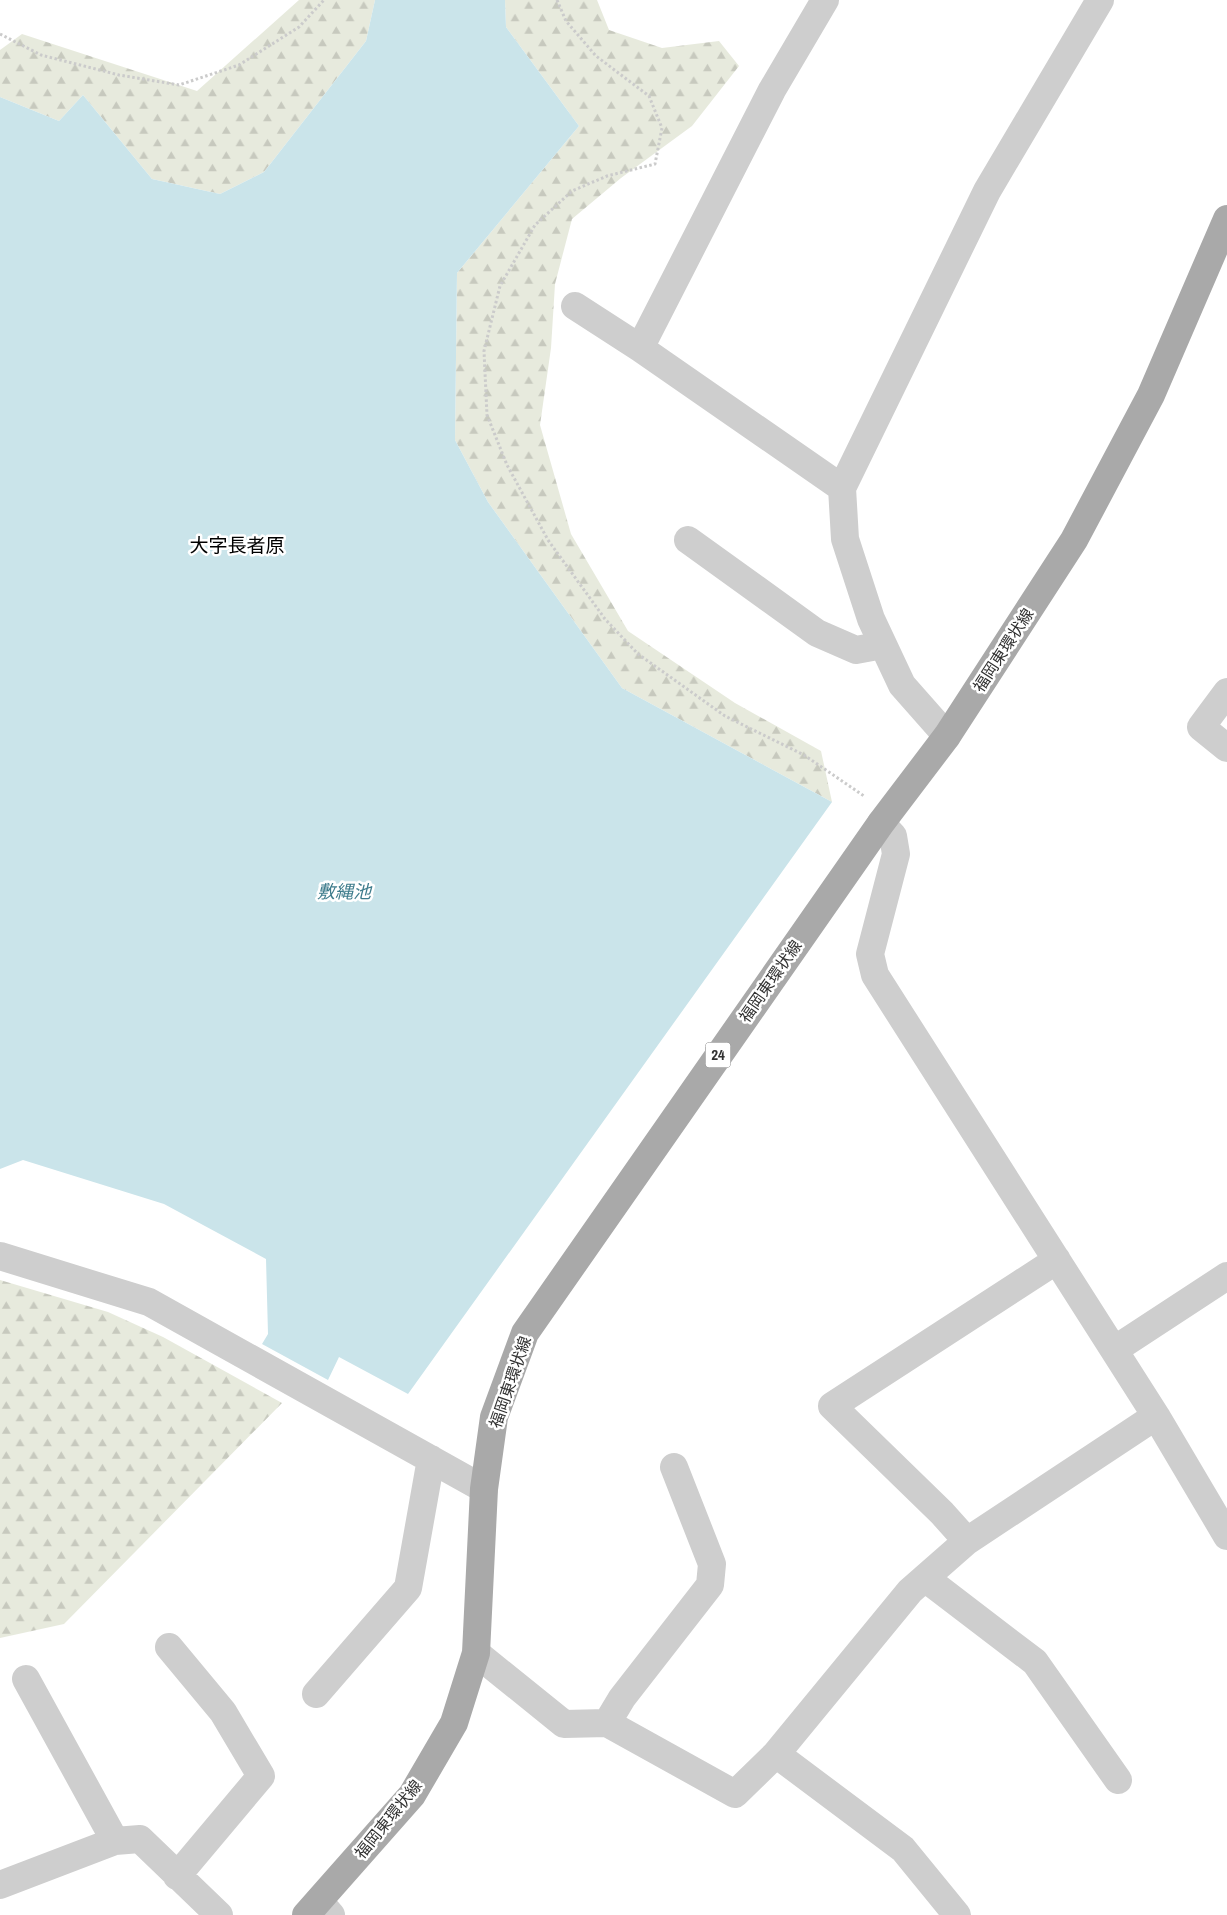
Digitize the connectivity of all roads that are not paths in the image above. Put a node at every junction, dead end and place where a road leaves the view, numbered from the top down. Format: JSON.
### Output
{"nodes":[{"id":1,"x":825,"y":0,"type":"edge"},
{"id":2,"x":1100,"y":0,"type":"edge"},
{"id":3,"x":1227,"y":219,"type":"edge"},
{"id":4,"x":576,"y":306,"type":"dead end"},
{"id":5,"x":640,"y":348,"type":"junction"},
{"id":6,"x":842,"y":488,"type":"junction"},
{"id":7,"x":688,"y":540,"type":"dead end"},
{"id":8,"x":883,"y":645,"type":"junction"},
{"id":9,"x":1227,"y":692,"type":"edge"},
{"id":10,"x":947,"y":736,"type":"junction"},
{"id":11,"x":1227,"y":748,"type":"edge"},
{"id":12,"x":885,"y":818,"type":"junction"},
{"id":13,"x":0,"y":1256,"type":"edge"},
{"id":14,"x":1056,"y":1260,"type":"junction"},
{"id":15,"x":1227,"y":1276,"type":"edge"},
{"id":16,"x":1114,"y":1350,"type":"junction"},
{"id":17,"x":1156,"y":1416,"type":"junction"},
{"id":18,"x":431,"y":1460,"type":"junction"},
{"id":19,"x":674,"y":1467,"type":"dead end"},
{"id":20,"x":484,"y":1489,"type":"junction"},
{"id":21,"x":1227,"y":1536,"type":"edge"},
{"id":22,"x":967,"y":1541,"type":"junction"},
{"id":23,"x":925,"y":1578,"type":"junction"},
{"id":24,"x":169,"y":1647,"type":"dead end"},
{"id":25,"x":476,"y":1653,"type":"junction"},
{"id":26,"x":26,"y":1679,"type":"dead end"},
{"id":27,"x":316,"y":1694,"type":"dead end"},
{"id":28,"x":607,"y":1723,"type":"junction"},
{"id":29,"x":776,"y":1754,"type":"junction"},
{"id":30,"x":1118,"y":1780,"type":"dead end"},
{"id":31,"x":114,"y":1841,"type":"junction"},
{"id":32,"x":177,"y":1876,"type":"junction"},
{"id":33,"x":0,"y":1885,"type":"edge"},
{"id":34,"x":318,"y":1910,"type":"edge"},
{"id":35,"x":219,"y":1915,"type":"edge"},
{"id":36,"x":957,"y":1915,"type":"edge"}],
"edges":[{"from":1,"to":5,"type":"street"},
{"from":2,"to":6,"type":"street"},
{"from":3,"to":10,"type":"main road","name":"福岡東環状線","number":"24"},
{"from":4,"to":5,"type":"street"},
{"from":5,"to":6,"type":"street"},
{"from":6,"to":8,"type":"street"},
{"from":7,"to":8,"type":"street"},
{"from":8,"to":10,"type":"street"},
{"from":9,"to":11,"type":"street"},
{"from":10,"to":12,"type":"main road","name":"福岡東環状線","number":"24"},
{"from":12,"to":14,"type":"street"},
{"from":12,"to":20,"type":"main road","name":"福岡東環状線","number":"24"},
{"from":13,"to":18,"type":"street"},
{"from":14,"to":16,"type":"street"},
{"from":14,"to":22,"type":"street"},
{"from":15,"to":16,"type":"street"},
{"from":16,"to":17,"type":"street"},
{"from":17,"to":21,"type":"street"},
{"from":17,"to":22,"type":"street"},
{"from":18,"to":20,"type":"street"},
{"from":18,"to":27,"type":"street"},
{"from":19,"to":28,"type":"street"},
{"from":20,"to":25,"type":"main road","name":"福岡東環状線","number":"24"},
{"from":22,"to":23,"type":"street"},
{"from":23,"to":29,"type":"street"},
{"from":23,"to":30,"type":"street"},
{"from":24,"to":32,"type":"street"},
{"from":25,"to":28,"type":"street"},
{"from":25,"to":34,"type":"main road","name":"福岡東環状線","number":"24"},
{"from":26,"to":31,"type":"street"},
{"from":28,"to":29,"type":"street"},
{"from":29,"to":36,"type":"street"},
{"from":31,"to":32,"type":"street"},
{"from":31,"to":33,"type":"street"},
{"from":32,"to":35,"type":"street"}]}
